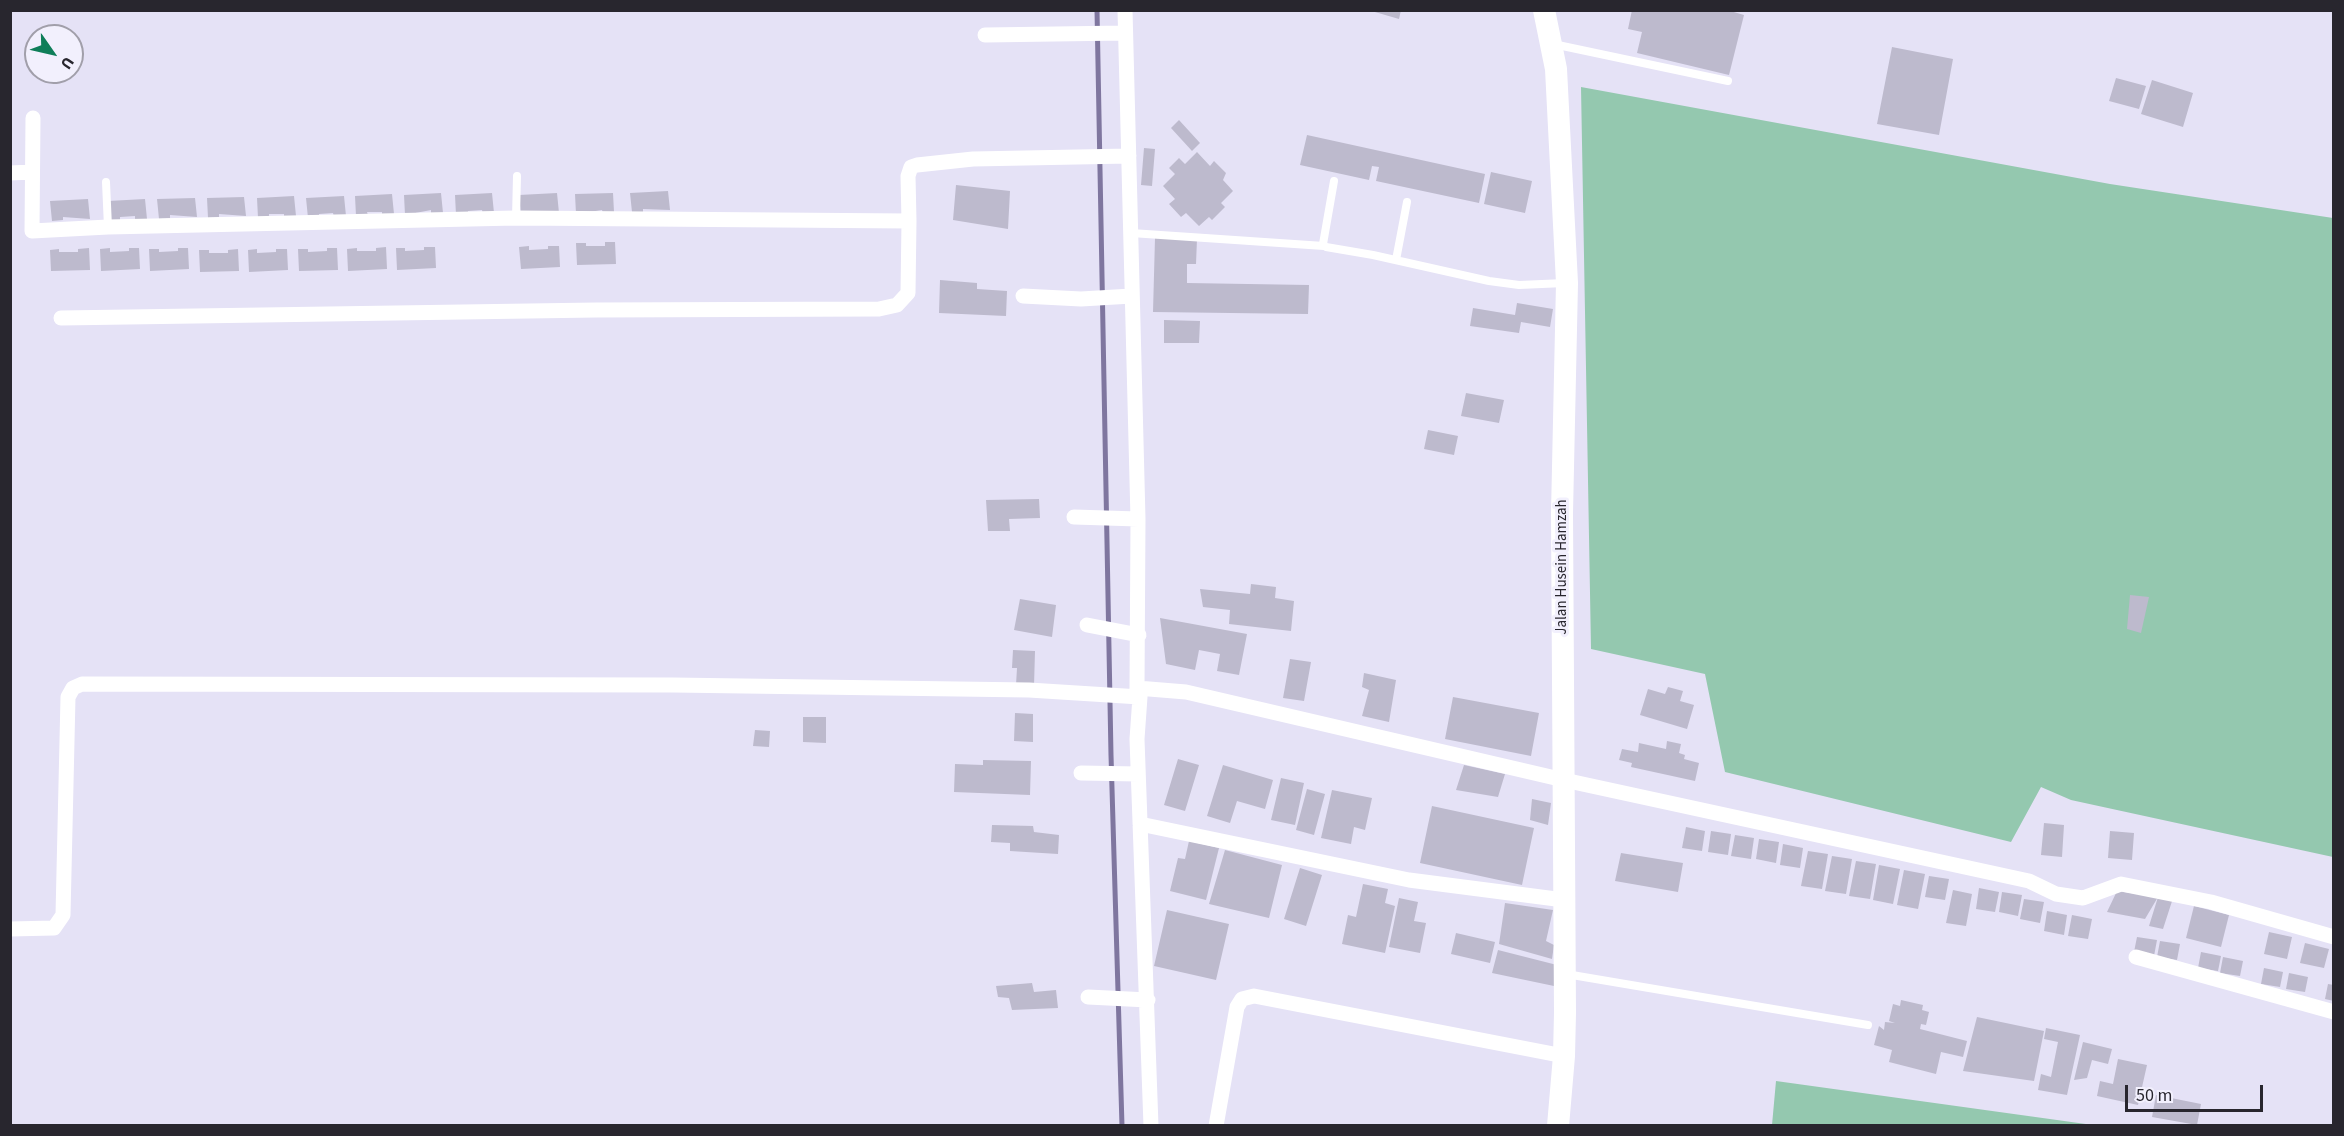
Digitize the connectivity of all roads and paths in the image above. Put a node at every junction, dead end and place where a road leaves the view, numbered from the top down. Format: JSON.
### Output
{"nodes":[{"id":1,"x":1125,"y":10,"type":"edge"},
{"id":2,"x":1544,"y":10,"type":"edge"},
{"id":3,"x":1121,"y":32,"type":"junction"},
{"id":4,"x":985,"y":34,"type":"dead end"},
{"id":5,"x":1552,"y":44,"type":"junction"},
{"id":6,"x":1728,"y":81,"type":"dead end"},
{"id":7,"x":33,"y":118,"type":"dead end"},
{"id":8,"x":1122,"y":156,"type":"junction"},
{"id":9,"x":32,"y":172,"type":"junction"},
{"id":10,"x":10,"y":173,"type":"edge"},
{"id":11,"x":517,"y":176,"type":"dead end"},
{"id":12,"x":1334,"y":181,"type":"dead end"},
{"id":13,"x":106,"y":182,"type":"dead end"},
{"id":14,"x":1407,"y":202,"type":"dead end"},
{"id":15,"x":516,"y":218,"type":"junction"},
{"id":16,"x":909,"y":221,"type":"junction"},
{"id":17,"x":108,"y":227,"type":"junction"},
{"id":18,"x":1129,"y":233,"type":"junction"},
{"id":19,"x":1324,"y":246,"type":"junction"},
{"id":20,"x":1396,"y":260,"type":"junction"},
{"id":21,"x":1566,"y":283,"type":"junction"},
{"id":22,"x":1023,"y":296,"type":"dead end"},
{"id":23,"x":1127,"y":296,"type":"junction"},
{"id":24,"x":61,"y":318,"type":"dead end"},
{"id":25,"x":1079,"y":517,"type":"dead end"},
{"id":26,"x":1134,"y":519,"type":"junction"},
{"id":27,"x":1093,"y":626,"type":"dead end"},
{"id":28,"x":1135,"y":634,"type":"junction"},
{"id":29,"x":1135,"y":694,"type":"junction"},
{"id":30,"x":1086,"y":773,"type":"dead end"},
{"id":31,"x":1132,"y":774,"type":"junction"},
{"id":32,"x":1564,"y":780,"type":"junction"},
{"id":33,"x":1140,"y":824,"type":"junction"},
{"id":34,"x":1564,"y":900,"type":"junction"},
{"id":35,"x":10,"y":929,"type":"edge"},
{"id":36,"x":2334,"y":937,"type":"edge"},
{"id":37,"x":2136,"y":957,"type":"dead end"},
{"id":38,"x":1565,"y":974,"type":"junction"},
{"id":39,"x":1095,"y":998,"type":"dead end"},
{"id":40,"x":1143,"y":1000,"type":"junction"},
{"id":41,"x":2334,"y":1012,"type":"edge"},
{"id":42,"x":1868,"y":1025,"type":"dead end"},
{"id":43,"x":1564,"y":1056,"type":"junction"},
{"id":44,"x":1151,"y":1125,"type":"edge"},
{"id":45,"x":1216,"y":1125,"type":"edge"},
{"id":46,"x":1558,"y":1125,"type":"edge"}],
"edges":[{"from":1,"to":3,"type":"street"},
{"from":2,"to":5,"type":"street","name":"Jalan Husein Hamzah"},
{"from":3,"to":4,"type":"street"},
{"from":3,"to":8,"type":"street"},
{"from":5,"to":6,"type":"lane"},
{"from":5,"to":21,"type":"street","name":"Jalan Husein Hamzah"},
{"from":7,"to":9,"type":"street"},
{"from":8,"to":16,"type":"street"},
{"from":8,"to":18,"type":"street"},
{"from":9,"to":10,"type":"street"},
{"from":9,"to":17,"type":"street"},
{"from":11,"to":15,"type":"lane"},
{"from":12,"to":19,"type":"lane"},
{"from":13,"to":17,"type":"lane"},
{"from":14,"to":20,"type":"lane"},
{"from":15,"to":16,"type":"street"},
{"from":15,"to":17,"type":"street"},
{"from":16,"to":24,"type":"street"},
{"from":18,"to":19,"type":"lane"},
{"from":18,"to":23,"type":"street"},
{"from":19,"to":20,"type":"lane"},
{"from":20,"to":21,"type":"lane"},
{"from":21,"to":32,"type":"street","name":"Jalan Husein Hamzah"},
{"from":22,"to":23,"type":"street"},
{"from":23,"to":26,"type":"street"},
{"from":25,"to":26,"type":"street"},
{"from":26,"to":28,"type":"street"},
{"from":27,"to":28,"type":"street"},
{"from":28,"to":29,"type":"street"},
{"from":29,"to":31,"type":"street"},
{"from":29,"to":32,"type":"street"},
{"from":29,"to":35,"type":"street"},
{"from":30,"to":31,"type":"street"},
{"from":31,"to":33,"type":"street"},
{"from":32,"to":34,"type":"street","name":"Jalan Husein Hamzah"},
{"from":32,"to":36,"type":"street"},
{"from":33,"to":34,"type":"street"},
{"from":33,"to":40,"type":"street"},
{"from":34,"to":38,"type":"street","name":"Jalan Husein Hamzah"},
{"from":37,"to":41,"type":"street"},
{"from":38,"to":42,"type":"lane"},
{"from":38,"to":43,"type":"street","name":"Jalan Husein Hamzah"},
{"from":39,"to":40,"type":"street"},
{"from":40,"to":44,"type":"street"},
{"from":43,"to":45,"type":"street"},
{"from":43,"to":46,"type":"street","name":"Jalan Husein Hamzah"}]}
